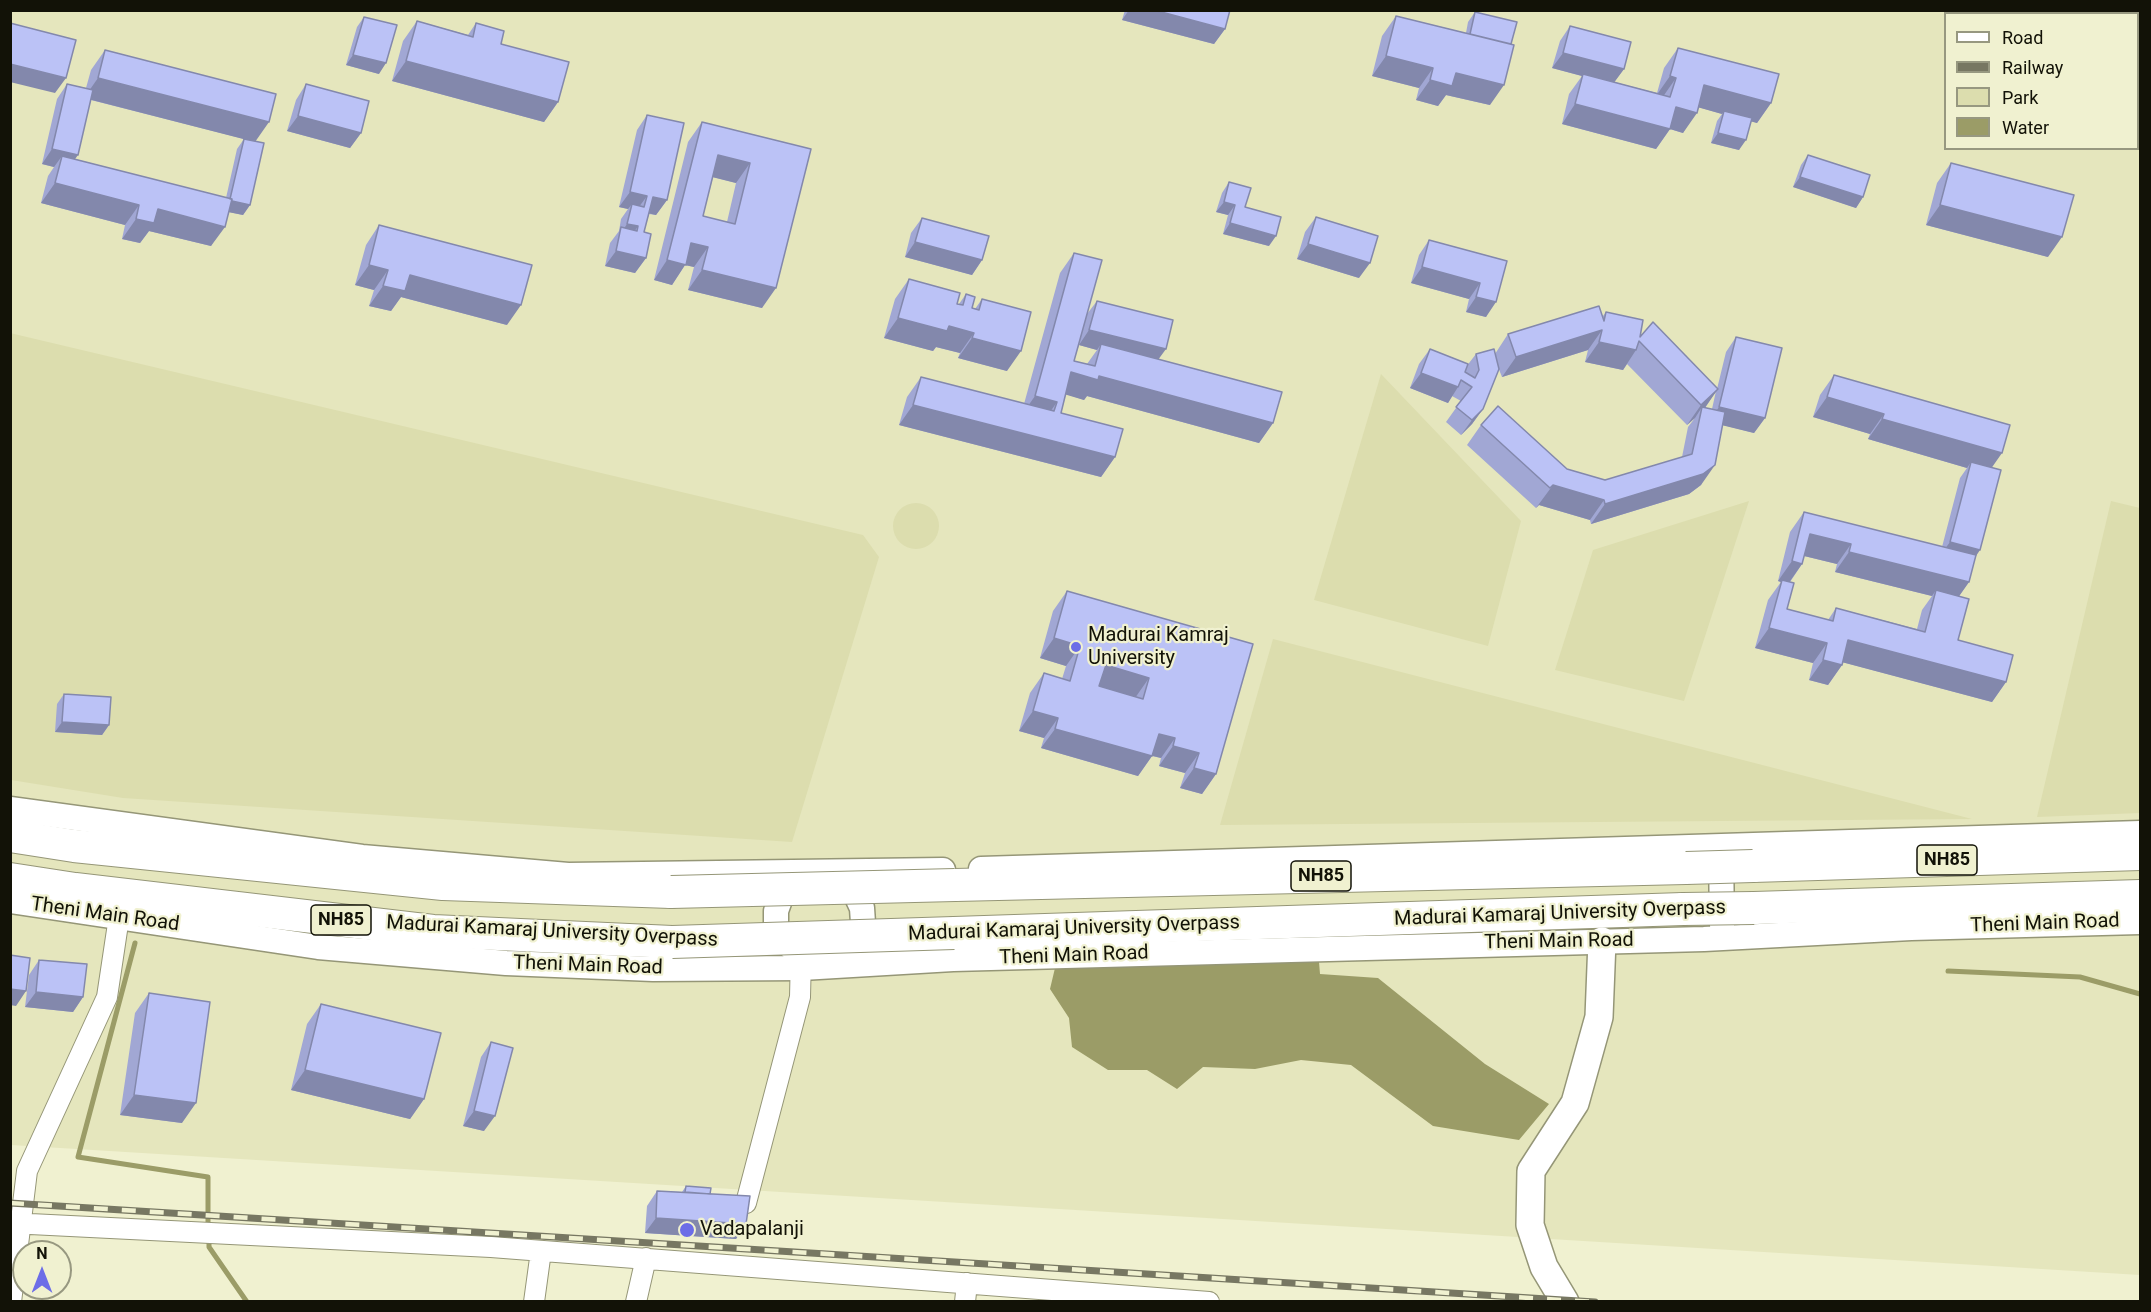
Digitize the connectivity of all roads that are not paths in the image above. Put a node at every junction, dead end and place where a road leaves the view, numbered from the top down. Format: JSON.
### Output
{"nodes":[{"id":1,"x":10,"y":809,"type":"edge"},
{"id":2,"x":2140,"y":833,"type":"edge"},
{"id":3,"x":10,"y":836,"type":"edge"},
{"id":4,"x":1720,"y":846,"type":"junction"},
{"id":5,"x":2140,"y":854,"type":"edge"},
{"id":6,"x":867,"y":871,"type":"junction"},
{"id":7,"x":762,"y":872,"type":"junction"},
{"id":8,"x":10,"y":879,"type":"edge"},
{"id":9,"x":841,"y":886,"type":"junction"},
{"id":10,"x":795,"y":888,"type":"junction"},
{"id":11,"x":2140,"y":896,"type":"edge"},
{"id":12,"x":10,"y":901,"type":"edge"},
{"id":13,"x":119,"y":917,"type":"junction"},
{"id":14,"x":2140,"y":922,"type":"edge"},
{"id":15,"x":1722,"y":938,"type":"junction"},
{"id":16,"x":1602,"y":941,"type":"junction"},
{"id":17,"x":843,"y":949,"type":"junction"},
{"id":18,"x":799,"y":956,"type":"junction"},
{"id":19,"x":874,"y":964,"type":"junction"},
{"id":20,"x":746,"y":1203,"type":"edge"},
{"id":21,"x":16,"y":1223,"type":"edge"},
{"id":22,"x":541,"y":1251,"type":"junction"},
{"id":23,"x":646,"y":1258,"type":"junction"},
{"id":24,"x":966,"y":1292,"type":"edge"},
{"id":25,"x":1083,"y":1297,"type":"edge"},
{"id":26,"x":11,"y":1302,"type":"edge"},
{"id":27,"x":534,"y":1302,"type":"edge"},
{"id":28,"x":636,"y":1302,"type":"edge"},
{"id":29,"x":1209,"y":1302,"type":"edge"},
{"id":30,"x":1565,"y":1302,"type":"edge"}],
"edges":[{"from":1,"to":7,"type":"street","number":"NH85"},
{"from":2,"to":4,"type":"street","number":"NH85"},
{"from":3,"to":5,"type":"highway","name":"Madurai Kamaraj University Overpass","number":"NH85","bridge":true},
{"from":4,"to":6,"type":"street","number":"NH85"},
{"from":4,"to":15,"type":"street"},
{"from":6,"to":7,"type":"street","number":"NH85"},
{"from":6,"to":9,"type":"street"},
{"from":7,"to":10,"type":"street"},
{"from":8,"to":11,"type":"highway","name":"Madurai Kamaraj University Overpass","number":"NH85","bridge":true},
{"from":9,"to":10,"type":"street"},
{"from":9,"to":17,"type":"street"},
{"from":10,"to":18,"type":"street"},
{"from":12,"to":13,"type":"street","name":"Theni Main Road","number":"NH85"},
{"from":13,"to":18,"type":"street","name":"Theni Main Road","number":"NH85"},
{"from":13,"to":21,"type":"street"},
{"from":14,"to":15,"type":"street","name":"Theni Main Road","number":"NH85"},
{"from":15,"to":16,"type":"street","name":"Theni Main Road","number":"NH85"},
{"from":16,"to":19,"type":"street","name":"Theni Main Road","number":"NH85"},
{"from":16,"to":30,"type":"main road"},
{"from":17,"to":18,"type":"street"},
{"from":17,"to":19,"type":"street"},
{"from":18,"to":19,"type":"street","name":"Theni Main Road","number":"NH85"},
{"from":18,"to":20,"type":"street"},
{"from":21,"to":22,"type":"street"},
{"from":21,"to":26,"type":"street"},
{"from":22,"to":23,"type":"street"},
{"from":22,"to":27,"type":"street"},
{"from":23,"to":24,"type":"street"},
{"from":23,"to":28,"type":"street"},
{"from":24,"to":25,"type":"street"},
{"from":25,"to":29,"type":"street"}]}
